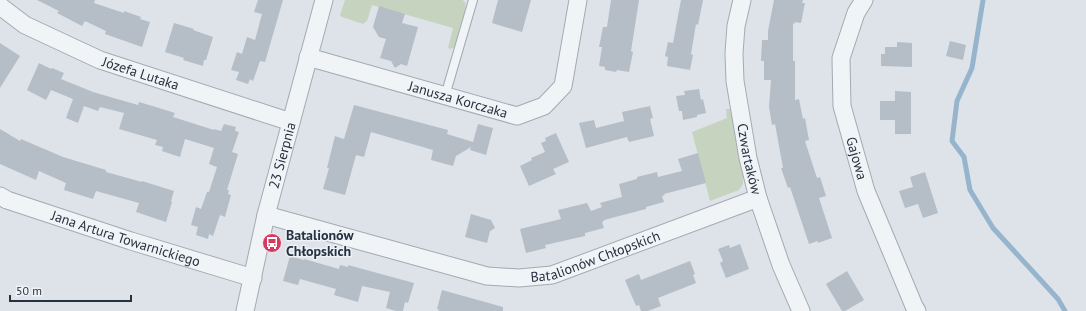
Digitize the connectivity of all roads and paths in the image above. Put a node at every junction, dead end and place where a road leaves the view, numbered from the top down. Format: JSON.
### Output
{"nodes":[{"id":1,"x":324,"y":0,"type":"edge"},
{"id":2,"x":473,"y":0,"type":"edge"},
{"id":3,"x":578,"y":0,"type":"edge"},
{"id":4,"x":742,"y":0,"type":"edge"},
{"id":5,"x":864,"y":0,"type":"edge"},
{"id":6,"x":0,"y":6,"type":"edge"},
{"id":7,"x":308,"y":58,"type":"junction"},
{"id":8,"x":445,"y":96,"type":"junction"},
{"id":9,"x":291,"y":122,"type":"junction"},
{"id":10,"x":0,"y":196,"type":"edge"},
{"id":11,"x":758,"y":198,"type":"junction"},
{"id":12,"x":266,"y":215,"type":"junction"},
{"id":13,"x":253,"y":278,"type":"junction"},
{"id":14,"x":245,"y":311,"type":"edge"},
{"id":15,"x":801,"y":311,"type":"edge"},
{"id":16,"x":917,"y":311,"type":"edge"}],
"edges":[{"from":1,"to":7,"type":"street","name":"23 Sierpnia"},
{"from":2,"to":8,"type":"lane"},
{"from":3,"to":8,"type":"street","name":"Janusza Korczaka"},
{"from":4,"to":11,"type":"street","name":"Czwartaków"},
{"from":5,"to":16,"type":"street","name":"Gajowa"},
{"from":6,"to":9,"type":"street","name":"Józefa Lutaka"},
{"from":7,"to":8,"type":"street","name":"Janusza Korczaka"},
{"from":7,"to":9,"type":"street","name":"23 Sierpnia"},
{"from":9,"to":12,"type":"street","name":"23 Sierpnia"},
{"from":10,"to":13,"type":"street","name":"Jana Artura Towarnickiego"},
{"from":11,"to":12,"type":"street","name":"Batalionów Chłopskich"},
{"from":11,"to":15,"type":"street","name":"Czwartaków"},
{"from":12,"to":13,"type":"street","name":"23 Sierpnia"},
{"from":13,"to":14,"type":"street","name":"23 Sierpnia"}]}
